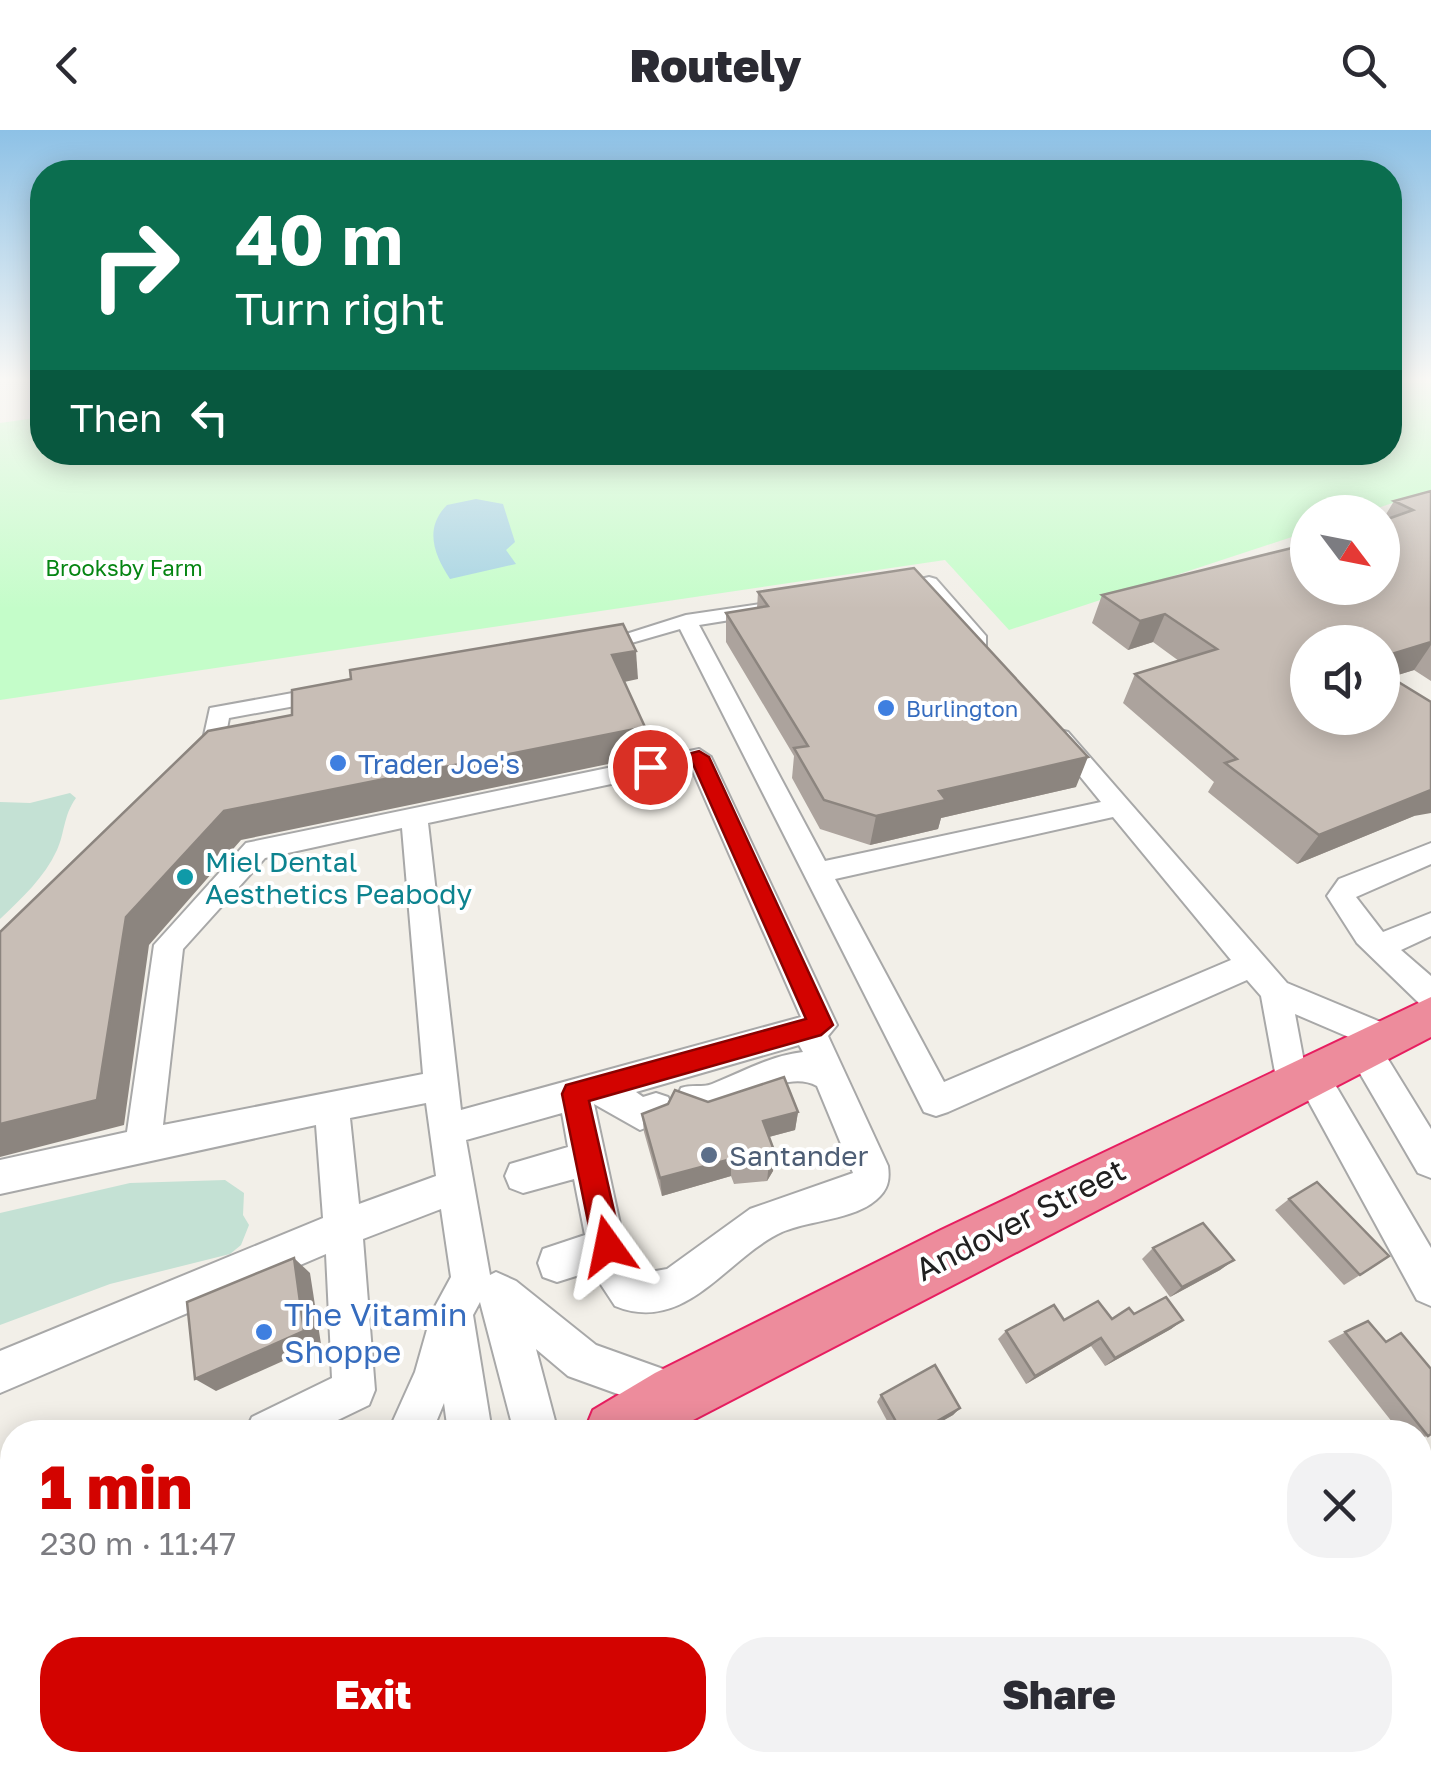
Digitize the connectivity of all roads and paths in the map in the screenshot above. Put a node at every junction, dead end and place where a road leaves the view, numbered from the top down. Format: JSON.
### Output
{"nodes":[{"id":1,"x":855,"y":595,"type":"edge"},
{"id":2,"x":798,"y":604,"type":"edge"},
{"id":3,"x":686,"y":622,"type":"junction"},
{"id":4,"x":566,"y":653,"type":"edge"},
{"id":5,"x":993,"y":658,"type":"edge"},
{"id":6,"x":353,"y":690,"type":"edge"},
{"id":7,"x":1044,"y":718,"type":"edge"},
{"id":8,"x":187,"y":777,"type":"edge"},
{"id":9,"x":1120,"y":807,"type":"junction"},
{"id":10,"x":414,"y":815,"type":"junction"},
{"id":11,"x":1431,"y":853,"type":"edge"},
{"id":12,"x":818,"y":873,"type":"junction"},
{"id":13,"x":1431,"y":924,"type":"edge"},
{"id":14,"x":1380,"y":946,"type":"junction"},
{"id":15,"x":1253,"y":964,"type":"junction"},
{"id":16,"x":1276,"y":992,"type":"junction"},
{"id":17,"x":1431,"y":995,"type":"edge"},
{"id":18,"x":1431,"y":1016,"type":"edge"},
{"id":19,"x":808,"y":1028,"type":"junction"},
{"id":20,"x":1374,"y":1043,"type":"junction"},
{"id":21,"x":829,"y":1076,"type":"junction"},
{"id":22,"x":1301,"y":1079,"type":"junction"},
{"id":23,"x":441,"y":1085,"type":"junction"},
{"id":24,"x":588,"y":1090,"type":"junction"},
{"id":25,"x":699,"y":1104,"type":"edge"},
{"id":26,"x":332,"y":1107,"type":"junction"},
{"id":27,"x":652,"y":1115,"type":"edge"},
{"id":28,"x":446,"y":1130,"type":"junction"},
{"id":29,"x":143,"y":1145,"type":"junction"},
{"id":30,"x":588,"y":1158,"type":"junction"},
{"id":31,"x":1431,"y":1160,"type":"edge"},
{"id":32,"x":0,"y":1176,"type":"edge"},
{"id":33,"x":523,"y":1176,"type":"dead end"},
{"id":34,"x":456,"y":1186,"type":"junction"},
{"id":35,"x":343,"y":1228,"type":"junction"},
{"id":36,"x":608,"y":1246,"type":"junction"},
{"id":37,"x":557,"y":1263,"type":"dead end"},
{"id":38,"x":1431,"y":1286,"type":"edge"},
{"id":39,"x":475,"y":1296,"type":"junction"},
{"id":40,"x":0,"y":1372,"type":"edge"},
{"id":41,"x":676,"y":1394,"type":"junction"},
{"id":42,"x":291,"y":1420,"type":"edge"},
{"id":43,"x":415,"y":1420,"type":"edge"},
{"id":44,"x":470,"y":1420,"type":"edge"},
{"id":45,"x":531,"y":1420,"type":"edge"},
{"id":46,"x":634,"y":1420,"type":"edge"}],
"edges":[{"from":1,"to":5,"type":"street"},
{"from":2,"to":3,"type":"street"},
{"from":3,"to":4,"type":"street"},
{"from":3,"to":12,"type":"street"},
{"from":6,"to":8,"type":"street"},
{"from":7,"to":9,"type":"street"},
{"from":9,"to":12,"type":"street"},
{"from":9,"to":15,"type":"street"},
{"from":10,"to":19,"type":"street"},
{"from":10,"to":23,"type":"street"},
{"from":10,"to":29,"type":"street"},
{"from":11,"to":14,"type":"street"},
{"from":12,"to":15,"type":"street"},
{"from":13,"to":14,"type":"street"},
{"from":14,"to":17,"type":"street"},
{"from":15,"to":16,"type":"street"},
{"from":16,"to":20,"type":"street"},
{"from":16,"to":22,"type":"street"},
{"from":18,"to":20,"type":"highway","name":"Andover Street"},
{"from":19,"to":21,"type":"street"},
{"from":19,"to":24,"type":"street"},
{"from":20,"to":22,"type":"highway","name":"Andover Street"},
{"from":20,"to":31,"type":"street"},
{"from":21,"to":25,"type":"street"},
{"from":21,"to":36,"type":"street"},
{"from":22,"to":38,"type":"street"},
{"from":22,"to":41,"type":"highway","name":"Andover Street"},
{"from":23,"to":26,"type":"street"},
{"from":23,"to":28,"type":"street"},
{"from":24,"to":27,"type":"street"},
{"from":24,"to":28,"type":"street"},
{"from":24,"to":30,"type":"street"},
{"from":26,"to":29,"type":"street"},
{"from":26,"to":35,"type":"street"},
{"from":28,"to":34,"type":"street"},
{"from":29,"to":32,"type":"street"},
{"from":30,"to":33,"type":"street"},
{"from":30,"to":36,"type":"street"},
{"from":34,"to":35,"type":"street"},
{"from":34,"to":39,"type":"street"},
{"from":35,"to":40,"type":"street"},
{"from":35,"to":42,"type":"street"},
{"from":36,"to":37,"type":"street"},
{"from":39,"to":41,"type":"street"},
{"from":39,"to":43,"type":"street"},
{"from":39,"to":44,"type":"street"},
{"from":39,"to":45,"type":"street"},
{"from":41,"to":46,"type":"highway","name":"Andover Street"}]}
